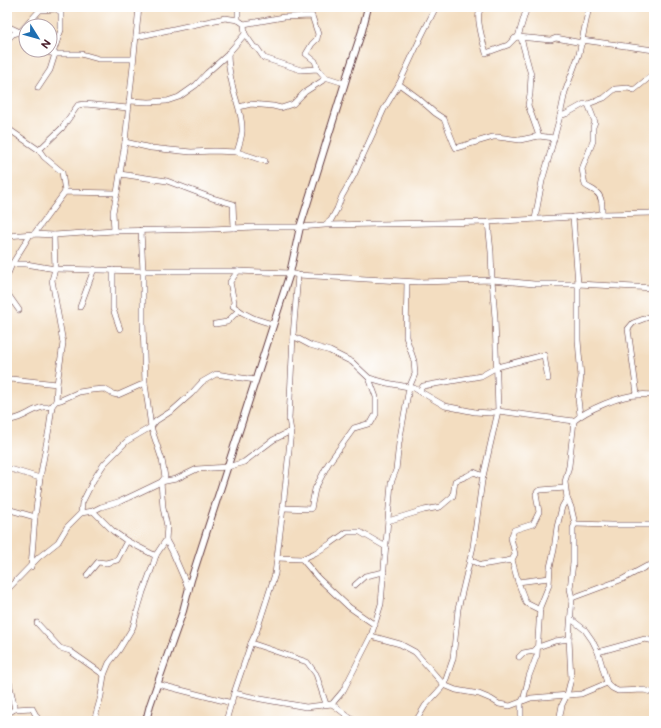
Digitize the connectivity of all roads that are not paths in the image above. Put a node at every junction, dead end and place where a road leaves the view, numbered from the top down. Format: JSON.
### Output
{"nodes":[{"id":1,"x":139,"y":7,"type":"edge"},
{"id":2,"x":238,"y":7,"type":"edge"},
{"id":3,"x":368,"y":7,"type":"edge"},
{"id":4,"x":436,"y":7,"type":"edge"},
{"id":5,"x":482,"y":7,"type":"edge"},
{"id":6,"x":527,"y":7,"type":"edge"},
{"id":7,"x":589,"y":7,"type":"edge"},
{"id":8,"x":56,"y":8,"type":"edge"},
{"id":9,"x":33,"y":18,"type":"edge"},
{"id":10,"x":238,"y":20,"type":"junction"},
{"id":11,"x":244,"y":24,"type":"junction"},
{"id":12,"x":7,"y":26,"type":"edge"},
{"id":13,"x":18,"y":31,"type":"edge"},
{"id":14,"x":18,"y":33,"type":"edge"},
{"id":15,"x":246,"y":34,"type":"junction"},
{"id":16,"x":136,"y":37,"type":"junction"},
{"id":17,"x":520,"y":38,"type":"junction"},
{"id":18,"x":7,"y":40,"type":"edge"},
{"id":19,"x":58,"y":40,"type":"edge"},
{"id":20,"x":582,"y":41,"type":"junction"},
{"id":21,"x":654,"y":50,"type":"edge"},
{"id":22,"x":228,"y":53,"type":"junction"},
{"id":23,"x":58,"y":54,"type":"edge"},
{"id":24,"x":53,"y":58,"type":"edge"},
{"id":25,"x":133,"y":59,"type":"junction"},
{"id":26,"x":318,"y":69,"type":"junction"},
{"id":27,"x":654,"y":74,"type":"edge"},
{"id":28,"x":325,"y":76,"type":"junction"},
{"id":29,"x":344,"y":83,"type":"junction"},
{"id":30,"x":399,"y":84,"type":"junction"},
{"id":31,"x":38,"y":88,"type":"dead end"},
{"id":32,"x":129,"y":101,"type":"junction"},
{"id":33,"x":588,"y":104,"type":"junction"},
{"id":34,"x":239,"y":107,"type":"junction"},
{"id":35,"x":128,"y":108,"type":"junction"},
{"id":36,"x":560,"y":116,"type":"junction"},
{"id":37,"x":7,"y":128,"type":"edge"},
{"id":38,"x":539,"y":136,"type":"junction"},
{"id":39,"x":554,"y":138,"type":"junction"},
{"id":40,"x":125,"y":142,"type":"junction"},
{"id":41,"x":39,"y":150,"type":"junction"},
{"id":42,"x":237,"y":152,"type":"junction"},
{"id":43,"x":265,"y":161,"type":"dead end"},
{"id":44,"x":120,"y":174,"type":"junction"},
{"id":45,"x":65,"y":192,"type":"junction"},
{"id":46,"x":117,"y":194,"type":"junction"},
{"id":47,"x":654,"y":213,"type":"edge"},
{"id":48,"x":602,"y":214,"type":"junction"},
{"id":49,"x":573,"y":217,"type":"junction"},
{"id":50,"x":535,"y":219,"type":"junction"},
{"id":51,"x":488,"y":222,"type":"junction"},
{"id":52,"x":325,"y":224,"type":"junction"},
{"id":53,"x":300,"y":227,"type":"junction"},
{"id":54,"x":234,"y":228,"type":"junction"},
{"id":55,"x":141,"y":230,"type":"junction"},
{"id":56,"x":114,"y":231,"type":"junction"},
{"id":57,"x":32,"y":234,"type":"junction"},
{"id":58,"x":54,"y":235,"type":"junction"},
{"id":59,"x":7,"y":236,"type":"edge"},
{"id":60,"x":10,"y":264,"type":"edge"},
{"id":61,"x":55,"y":269,"type":"junction"},
{"id":62,"x":94,"y":269,"type":"junction"},
{"id":63,"x":113,"y":270,"type":"junction"},
{"id":64,"x":143,"y":271,"type":"junction"},
{"id":65,"x":238,"y":271,"type":"junction"},
{"id":66,"x":290,"y":273,"type":"junction"},
{"id":67,"x":298,"y":275,"type":"junction"},
{"id":68,"x":7,"y":276,"type":"edge"},
{"id":69,"x":492,"y":280,"type":"junction"},
{"id":70,"x":407,"y":282,"type":"junction"},
{"id":71,"x":578,"y":284,"type":"junction"},
{"id":72,"x":654,"y":288,"type":"edge"},
{"id":73,"x":7,"y":293,"type":"edge"},
{"id":74,"x":80,"y":307,"type":"dead end"},
{"id":75,"x":19,"y":310,"type":"dead end"},
{"id":76,"x":239,"y":310,"type":"junction"},
{"id":77,"x":654,"y":315,"type":"edge"},
{"id":78,"x":215,"y":324,"type":"dead end"},
{"id":79,"x":273,"y":324,"type":"junction"},
{"id":80,"x":120,"y":329,"type":"dead end"},
{"id":81,"x":293,"y":336,"type":"junction"},
{"id":82,"x":497,"y":367,"type":"junction"},
{"id":83,"x":369,"y":378,"type":"junction"},
{"id":84,"x":548,"y":378,"type":"dead end"},
{"id":85,"x":255,"y":380,"type":"junction"},
{"id":86,"x":7,"y":381,"type":"edge"},
{"id":87,"x":145,"y":383,"type":"junction"},
{"id":88,"x":57,"y":384,"type":"junction"},
{"id":89,"x":409,"y":388,"type":"junction"},
{"id":90,"x":419,"y":391,"type":"junction"},
{"id":91,"x":637,"y":394,"type":"junction"},
{"id":92,"x":654,"y":395,"type":"edge"},
{"id":93,"x":56,"y":401,"type":"junction"},
{"id":94,"x":52,"y":406,"type":"junction"},
{"id":95,"x":498,"y":411,"type":"junction"},
{"id":96,"x":580,"y":415,"type":"junction"},
{"id":97,"x":7,"y":420,"type":"edge"},
{"id":98,"x":574,"y":420,"type":"junction"},
{"id":99,"x":151,"y":427,"type":"junction"},
{"id":100,"x":291,"y":431,"type":"junction"},
{"id":101,"x":228,"y":467,"type":"junction"},
{"id":102,"x":7,"y":468,"type":"edge"},
{"id":103,"x":483,"y":476,"type":"junction"},
{"id":104,"x":40,"y":478,"type":"junction"},
{"id":105,"x":161,"y":482,"type":"junction"},
{"id":106,"x":565,"y":488,"type":"junction"},
{"id":107,"x":568,"y":498,"type":"junction"},
{"id":108,"x":283,"y":508,"type":"junction"},
{"id":109,"x":7,"y":509,"type":"edge"},
{"id":110,"x":93,"y":511,"type":"junction"},
{"id":111,"x":81,"y":513,"type":"junction"},
{"id":112,"x":35,"y":517,"type":"junction"},
{"id":113,"x":388,"y":521,"type":"junction"},
{"id":114,"x":575,"y":524,"type":"junction"},
{"id":115,"x":654,"y":525,"type":"edge"},
{"id":116,"x":166,"y":540,"type":"junction"},
{"id":117,"x":127,"y":541,"type":"junction"},
{"id":118,"x":386,"y":547,"type":"junction"},
{"id":119,"x":156,"y":556,"type":"junction"},
{"id":120,"x":277,"y":558,"type":"junction"},
{"id":121,"x":302,"y":559,"type":"junction"},
{"id":122,"x":470,"y":560,"type":"junction"},
{"id":123,"x":512,"y":560,"type":"junction"},
{"id":124,"x":654,"y":565,"type":"edge"},
{"id":125,"x":31,"y":567,"type":"junction"},
{"id":126,"x":384,"y":572,"type":"junction"},
{"id":127,"x":87,"y":575,"type":"dead end"},
{"id":128,"x":549,"y":578,"type":"junction"},
{"id":129,"x":518,"y":582,"type":"junction"},
{"id":130,"x":355,"y":585,"type":"dead end"},
{"id":131,"x":7,"y":590,"type":"edge"},
{"id":132,"x":189,"y":590,"type":"junction"},
{"id":133,"x":572,"y":598,"type":"junction"},
{"id":134,"x":540,"y":610,"type":"junction"},
{"id":135,"x":571,"y":619,"type":"junction"},
{"id":136,"x":37,"y":624,"type":"dead end"},
{"id":137,"x":375,"y":625,"type":"junction"},
{"id":138,"x":371,"y":636,"type":"junction"},
{"id":139,"x":569,"y":639,"type":"junction"},
{"id":140,"x":654,"y":641,"type":"edge"},
{"id":141,"x":251,"y":643,"type":"junction"},
{"id":142,"x":538,"y":647,"type":"junction"},
{"id":143,"x":598,"y":652,"type":"junction"},
{"id":144,"x":519,"y":657,"type":"dead end"},
{"id":145,"x":104,"y":675,"type":"junction"},
{"id":146,"x":7,"y":678,"type":"edge"},
{"id":147,"x":608,"y":683,"type":"junction"},
{"id":148,"x":158,"y":684,"type":"junction"},
{"id":149,"x":444,"y":685,"type":"junction"},
{"id":150,"x":234,"y":693,"type":"junction"},
{"id":151,"x":654,"y":693,"type":"edge"},
{"id":152,"x":567,"y":695,"type":"junction"},
{"id":153,"x":521,"y":702,"type":"junction"},
{"id":154,"x":232,"y":703,"type":"junction"},
{"id":155,"x":329,"y":704,"type":"junction"},
{"id":156,"x":15,"y":709,"type":"junction"},
{"id":157,"x":7,"y":714,"type":"edge"},
{"id":158,"x":39,"y":721,"type":"edge"},
{"id":159,"x":94,"y":721,"type":"edge"},
{"id":160,"x":146,"y":721,"type":"edge"},
{"id":161,"x":226,"y":721,"type":"edge"},
{"id":162,"x":354,"y":721,"type":"edge"},
{"id":163,"x":416,"y":721,"type":"edge"},
{"id":164,"x":521,"y":721,"type":"edge"},
{"id":165,"x":559,"y":721,"type":"edge"}],
"edges":[{"from":1,"to":16,"type":"street"},
{"from":2,"to":10,"type":"street"},
{"from":3,"to":29,"type":"street"},
{"from":4,"to":30,"type":"street"},
{"from":5,"to":17,"type":"street"},
{"from":6,"to":17,"type":"street"},
{"from":7,"to":20,"type":"street"},
{"from":8,"to":9,"type":"street"},
{"from":8,"to":19,"type":"street"},
{"from":10,"to":11,"type":"street"},
{"from":10,"to":16,"type":"street"},
{"from":11,"to":15,"type":"street"},
{"from":11,"to":26,"type":"street"},
{"from":12,"to":13,"type":"street"},
{"from":14,"to":18,"type":"street"},
{"from":15,"to":22,"type":"street"},
{"from":15,"to":26,"type":"street"},
{"from":16,"to":25,"type":"street"},
{"from":17,"to":20,"type":"street"},
{"from":17,"to":38,"type":"street"},
{"from":20,"to":21,"type":"street"},
{"from":20,"to":36,"type":"street"},
{"from":22,"to":32,"type":"street"},
{"from":22,"to":34,"type":"street"},
{"from":23,"to":25,"type":"street"},
{"from":24,"to":31,"type":"street"},
{"from":25,"to":32,"type":"street"},
{"from":26,"to":28,"type":"street"},
{"from":27,"to":33,"type":"street"},
{"from":28,"to":29,"type":"street"},
{"from":28,"to":34,"type":"street"},
{"from":29,"to":53,"type":"street"},
{"from":30,"to":38,"type":"street"},
{"from":30,"to":52,"type":"street"},
{"from":32,"to":35,"type":"street"},
{"from":33,"to":36,"type":"street"},
{"from":33,"to":48,"type":"street"},
{"from":34,"to":42,"type":"street"},
{"from":35,"to":40,"type":"street"},
{"from":35,"to":41,"type":"street"},
{"from":36,"to":39,"type":"street"},
{"from":37,"to":41,"type":"street"},
{"from":38,"to":39,"type":"street"},
{"from":39,"to":50,"type":"street"},
{"from":40,"to":42,"type":"street"},
{"from":40,"to":44,"type":"street"},
{"from":41,"to":45,"type":"street"},
{"from":42,"to":43,"type":"street"},
{"from":44,"to":46,"type":"street"},
{"from":44,"to":54,"type":"street"},
{"from":45,"to":46,"type":"street"},
{"from":45,"to":57,"type":"street"},
{"from":46,"to":56,"type":"street"},
{"from":47,"to":48,"type":"street"},
{"from":48,"to":49,"type":"street"},
{"from":49,"to":50,"type":"street"},
{"from":49,"to":71,"type":"street"},
{"from":50,"to":51,"type":"street"},
{"from":51,"to":52,"type":"street"},
{"from":51,"to":69,"type":"street"},
{"from":52,"to":53,"type":"street"},
{"from":53,"to":54,"type":"street"},
{"from":53,"to":66,"type":"street"},
{"from":54,"to":55,"type":"street"},
{"from":55,"to":56,"type":"street"},
{"from":55,"to":64,"type":"street"},
{"from":56,"to":58,"type":"street"},
{"from":57,"to":58,"type":"street"},
{"from":57,"to":59,"type":"street"},
{"from":57,"to":60,"type":"street"},
{"from":58,"to":61,"type":"street"},
{"from":60,"to":61,"type":"street"},
{"from":60,"to":68,"type":"street"},
{"from":61,"to":62,"type":"street"},
{"from":61,"to":88,"type":"street"},
{"from":62,"to":63,"type":"street"},
{"from":62,"to":74,"type":"street"},
{"from":63,"to":64,"type":"street"},
{"from":63,"to":80,"type":"street"},
{"from":64,"to":65,"type":"street"},
{"from":64,"to":87,"type":"street"},
{"from":65,"to":66,"type":"street"},
{"from":65,"to":76,"type":"street"},
{"from":66,"to":67,"type":"street"},
{"from":66,"to":79,"type":"street"},
{"from":67,"to":70,"type":"street"},
{"from":67,"to":81,"type":"street"},
{"from":69,"to":70,"type":"street"},
{"from":69,"to":71,"type":"street"},
{"from":69,"to":82,"type":"street"},
{"from":70,"to":89,"type":"street"},
{"from":71,"to":72,"type":"street"},
{"from":71,"to":96,"type":"street"},
{"from":73,"to":75,"type":"street"},
{"from":76,"to":78,"type":"street"},
{"from":76,"to":79,"type":"street"},
{"from":77,"to":91,"type":"street"},
{"from":79,"to":85,"type":"street"},
{"from":81,"to":83,"type":"street"},
{"from":81,"to":100,"type":"street"},
{"from":82,"to":84,"type":"street"},
{"from":82,"to":90,"type":"street"},
{"from":82,"to":95,"type":"street"},
{"from":83,"to":89,"type":"street"},
{"from":83,"to":108,"type":"street"},
{"from":85,"to":99,"type":"street"},
{"from":85,"to":101,"type":"street"},
{"from":86,"to":88,"type":"street"},
{"from":87,"to":93,"type":"street"},
{"from":87,"to":99,"type":"street"},
{"from":88,"to":93,"type":"street"},
{"from":89,"to":90,"type":"street"},
{"from":89,"to":113,"type":"street"},
{"from":90,"to":95,"type":"street"},
{"from":91,"to":92,"type":"street"},
{"from":91,"to":96,"type":"street"},
{"from":93,"to":94,"type":"street"},
{"from":94,"to":97,"type":"street"},
{"from":94,"to":104,"type":"street"},
{"from":95,"to":98,"type":"street"},
{"from":95,"to":103,"type":"street"},
{"from":96,"to":98,"type":"street"},
{"from":98,"to":106,"type":"street"},
{"from":99,"to":105,"type":"street"},
{"from":99,"to":111,"type":"street"},
{"from":100,"to":101,"type":"street"},
{"from":100,"to":108,"type":"street"},
{"from":101,"to":105,"type":"street"},
{"from":101,"to":132,"type":"street"},
{"from":102,"to":104,"type":"street"},
{"from":103,"to":113,"type":"street"},
{"from":103,"to":122,"type":"street"},
{"from":104,"to":112,"type":"street"},
{"from":105,"to":110,"type":"street"},
{"from":105,"to":116,"type":"street"},
{"from":106,"to":107,"type":"street"},
{"from":106,"to":123,"type":"street"},
{"from":107,"to":114,"type":"street"},
{"from":107,"to":128,"type":"street"},
{"from":108,"to":120,"type":"street"},
{"from":109,"to":112,"type":"street"},
{"from":110,"to":111,"type":"street"},
{"from":110,"to":117,"type":"street"},
{"from":111,"to":125,"type":"street"},
{"from":112,"to":125,"type":"street"},
{"from":113,"to":118,"type":"street"},
{"from":114,"to":115,"type":"street"},
{"from":114,"to":133,"type":"street"},
{"from":116,"to":119,"type":"street"},
{"from":116,"to":132,"type":"street"},
{"from":117,"to":119,"type":"street"},
{"from":117,"to":127,"type":"street"},
{"from":118,"to":121,"type":"street"},
{"from":118,"to":126,"type":"street"},
{"from":119,"to":145,"type":"street"},
{"from":120,"to":121,"type":"street"},
{"from":120,"to":141,"type":"street"},
{"from":121,"to":137,"type":"street"},
{"from":122,"to":123,"type":"street"},
{"from":122,"to":149,"type":"street"},
{"from":123,"to":129,"type":"street"},
{"from":124,"to":133,"type":"street"},
{"from":125,"to":131,"type":"street"},
{"from":126,"to":130,"type":"street"},
{"from":126,"to":137,"type":"street"},
{"from":128,"to":129,"type":"street"},
{"from":128,"to":134,"type":"street"},
{"from":129,"to":134,"type":"street"},
{"from":132,"to":148,"type":"street"},
{"from":133,"to":135,"type":"street"},
{"from":134,"to":142,"type":"street"},
{"from":135,"to":139,"type":"street"},
{"from":135,"to":143,"type":"street"},
{"from":136,"to":145,"type":"street"},
{"from":137,"to":138,"type":"street"},
{"from":138,"to":149,"type":"street"},
{"from":138,"to":155,"type":"street"},
{"from":139,"to":142,"type":"street"},
{"from":139,"to":152,"type":"street"},
{"from":140,"to":143,"type":"street"},
{"from":141,"to":150,"type":"street"},
{"from":141,"to":155,"type":"street"},
{"from":142,"to":144,"type":"street"},
{"from":142,"to":153,"type":"street"},
{"from":143,"to":147,"type":"street"},
{"from":145,"to":159,"type":"street"},
{"from":146,"to":156,"type":"street"},
{"from":147,"to":151,"type":"street"},
{"from":147,"to":152,"type":"street"},
{"from":148,"to":154,"type":"street"},
{"from":148,"to":160,"type":"street"},
{"from":149,"to":153,"type":"street"},
{"from":149,"to":163,"type":"street"},
{"from":150,"to":154,"type":"street"},
{"from":150,"to":155,"type":"street"},
{"from":152,"to":153,"type":"street"},
{"from":152,"to":165,"type":"street"},
{"from":153,"to":164,"type":"street"},
{"from":154,"to":161,"type":"street"},
{"from":155,"to":162,"type":"street"},
{"from":156,"to":157,"type":"street"},
{"from":156,"to":158,"type":"street"}]}
